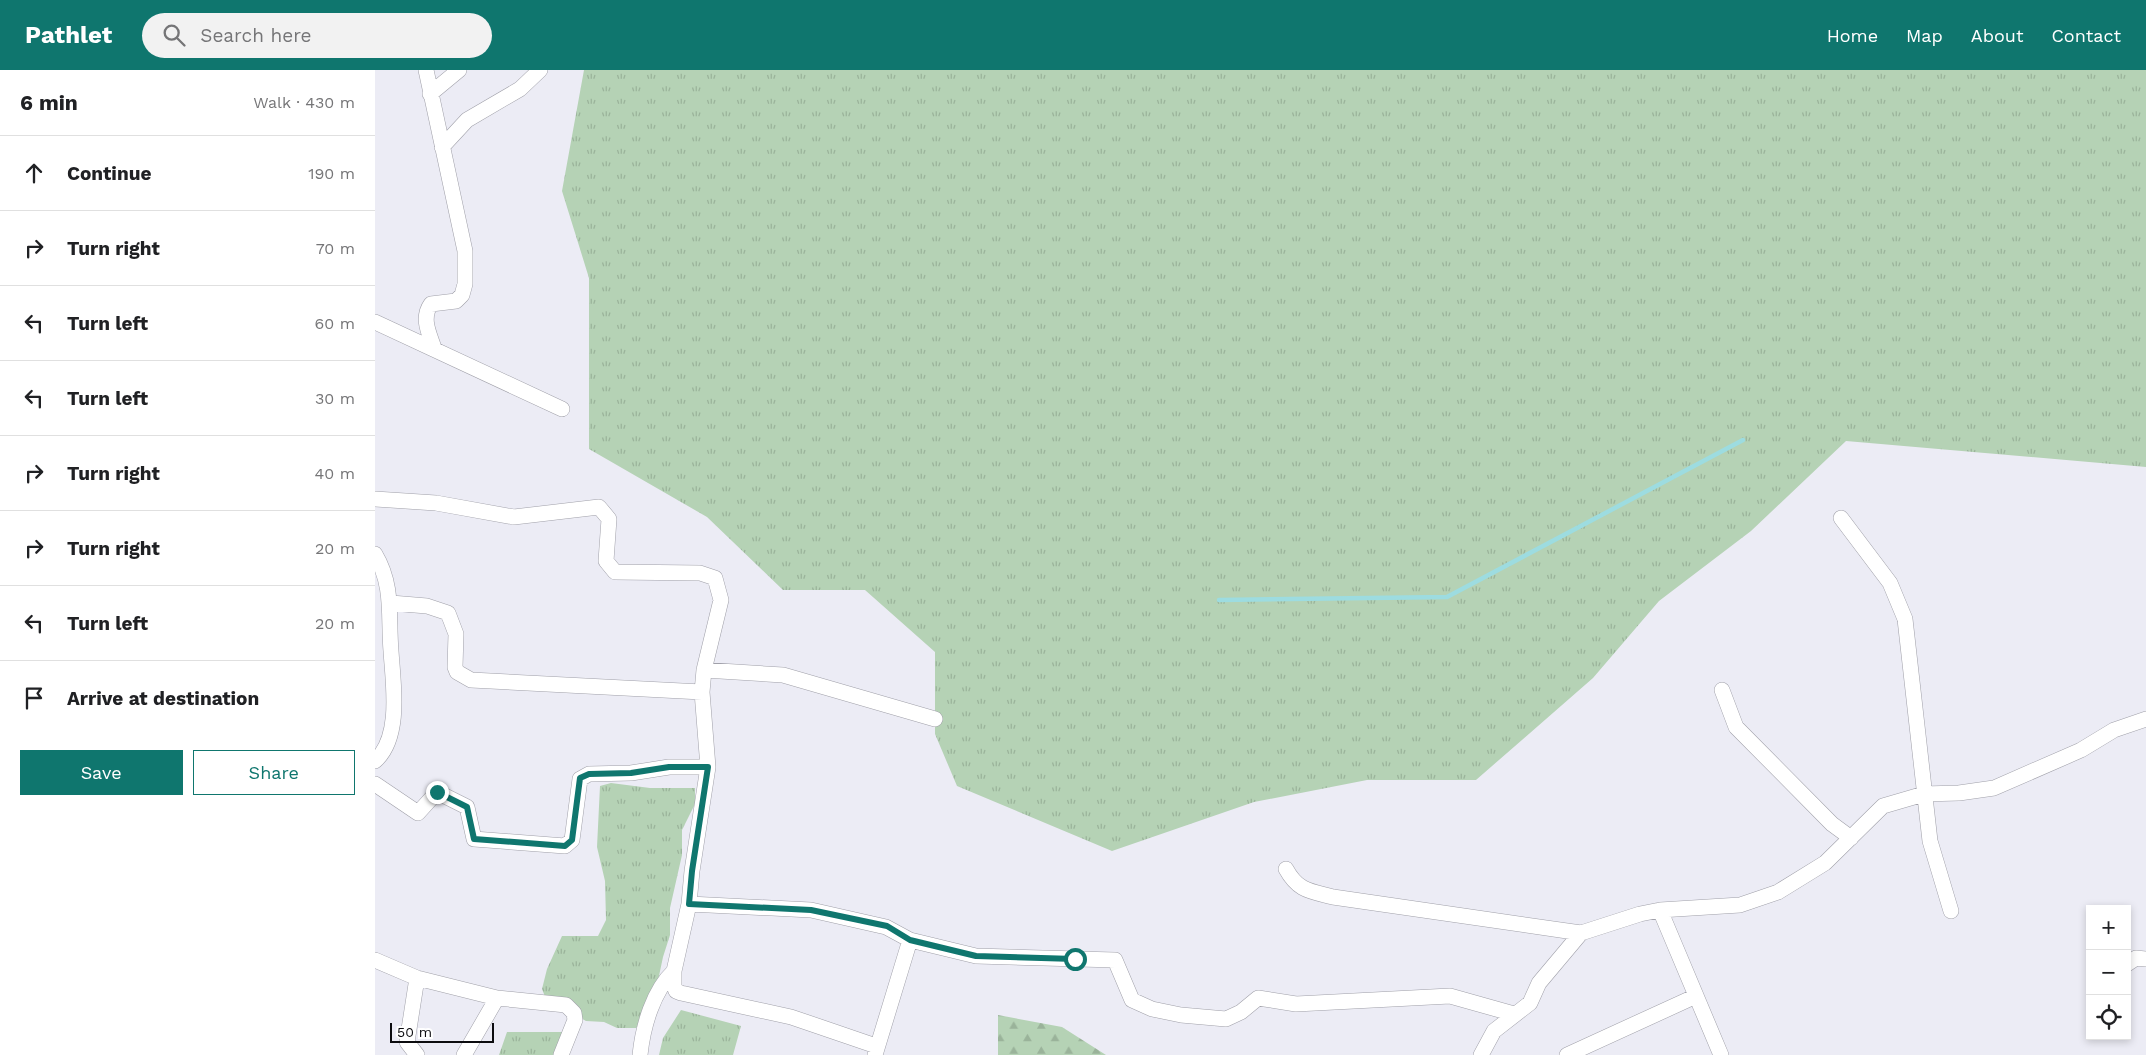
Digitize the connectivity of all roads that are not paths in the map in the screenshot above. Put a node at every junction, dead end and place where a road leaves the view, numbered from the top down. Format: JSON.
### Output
{"nodes":[{"id":1,"x":426,"y":70,"type":"edge"},
{"id":2,"x":459,"y":70,"type":"edge"},
{"id":3,"x":539,"y":70,"type":"edge"},
{"id":4,"x":430,"y":94,"type":"junction"},
{"id":5,"x":442,"y":148,"type":"junction"},
{"id":6,"x":375,"y":322,"type":"edge"},
{"id":7,"x":434,"y":348,"type":"junction"},
{"id":8,"x":562,"y":409,"type":"dead end"},
{"id":9,"x":375,"y":499,"type":"edge"},
{"id":10,"x":1841,"y":518,"type":"dead end"},
{"id":11,"x":375,"y":554,"type":"edge"},
{"id":12,"x":391,"y":603,"type":"junction"},
{"id":13,"x":704,"y":670,"type":"junction"},
{"id":14,"x":1722,"y":690,"type":"dead end"},
{"id":15,"x":702,"y":692,"type":"junction"},
{"id":16,"x":935,"y":719,"type":"dead end"},
{"id":17,"x":2146,"y":719,"type":"edge"},
{"id":18,"x":375,"y":761,"type":"edge"},
{"id":19,"x":708,"y":767,"type":"junction"},
{"id":20,"x":375,"y":784,"type":"edge"},
{"id":21,"x":1924,"y":794,"type":"junction"},
{"id":22,"x":1851,"y":838,"type":"junction"},
{"id":23,"x":1286,"y":869,"type":"dead end"},
{"id":24,"x":689,"y":904,"type":"junction"},
{"id":25,"x":1660,"y":910,"type":"junction"},
{"id":26,"x":1951,"y":911,"type":"dead end"},
{"id":27,"x":1581,"y":933,"type":"junction"},
{"id":28,"x":910,"y":940,"type":"junction"},
{"id":29,"x":2146,"y":959,"type":"edge"},
{"id":30,"x":375,"y":960,"type":"edge"},
{"id":31,"x":2131,"y":961,"type":"edge"},
{"id":32,"x":674,"y":971,"type":"junction"},
{"id":33,"x":417,"y":978,"type":"junction"},
{"id":34,"x":1696,"y":996,"type":"junction"},
{"id":35,"x":497,"y":998,"type":"junction"},
{"id":36,"x":1514,"y":1014,"type":"junction"},
{"id":37,"x":875,"y":1050,"type":"edge"},
{"id":38,"x":417,"y":1055,"type":"edge"},
{"id":39,"x":464,"y":1055,"type":"edge"},
{"id":40,"x":561,"y":1055,"type":"edge"},
{"id":41,"x":640,"y":1055,"type":"edge"},
{"id":42,"x":1481,"y":1055,"type":"edge"},
{"id":43,"x":1567,"y":1055,"type":"edge"},
{"id":44,"x":1721,"y":1055,"type":"edge"}],
"edges":[{"from":1,"to":4,"type":"street"},
{"from":2,"to":4,"type":"street"},
{"from":3,"to":5,"type":"street"},
{"from":4,"to":5,"type":"street"},
{"from":5,"to":7,"type":"street"},
{"from":6,"to":7,"type":"street"},
{"from":7,"to":8,"type":"street"},
{"from":9,"to":13,"type":"street"},
{"from":10,"to":21,"type":"street"},
{"from":11,"to":12,"type":"street"},
{"from":12,"to":15,"type":"street"},
{"from":12,"to":18,"type":"street"},
{"from":13,"to":15,"type":"street"},
{"from":13,"to":16,"type":"street"},
{"from":14,"to":22,"type":"street"},
{"from":15,"to":19,"type":"street"},
{"from":17,"to":21,"type":"street"},
{"from":19,"to":20,"type":"street"},
{"from":19,"to":24,"type":"street"},
{"from":21,"to":22,"type":"street"},
{"from":21,"to":26,"type":"street"},
{"from":22,"to":25,"type":"street"},
{"from":23,"to":27,"type":"street"},
{"from":24,"to":28,"type":"street"},
{"from":24,"to":32,"type":"street"},
{"from":25,"to":27,"type":"street"},
{"from":25,"to":34,"type":"street"},
{"from":27,"to":36,"type":"street"},
{"from":28,"to":36,"type":"street"},
{"from":28,"to":37,"type":"street"},
{"from":29,"to":31,"type":"street"},
{"from":30,"to":33,"type":"street"},
{"from":32,"to":37,"type":"street"},
{"from":32,"to":41,"type":"street"},
{"from":33,"to":35,"type":"street"},
{"from":33,"to":38,"type":"street"},
{"from":34,"to":43,"type":"street"},
{"from":34,"to":44,"type":"street"},
{"from":35,"to":39,"type":"street"},
{"from":35,"to":40,"type":"street"},
{"from":36,"to":42,"type":"street"}]}
